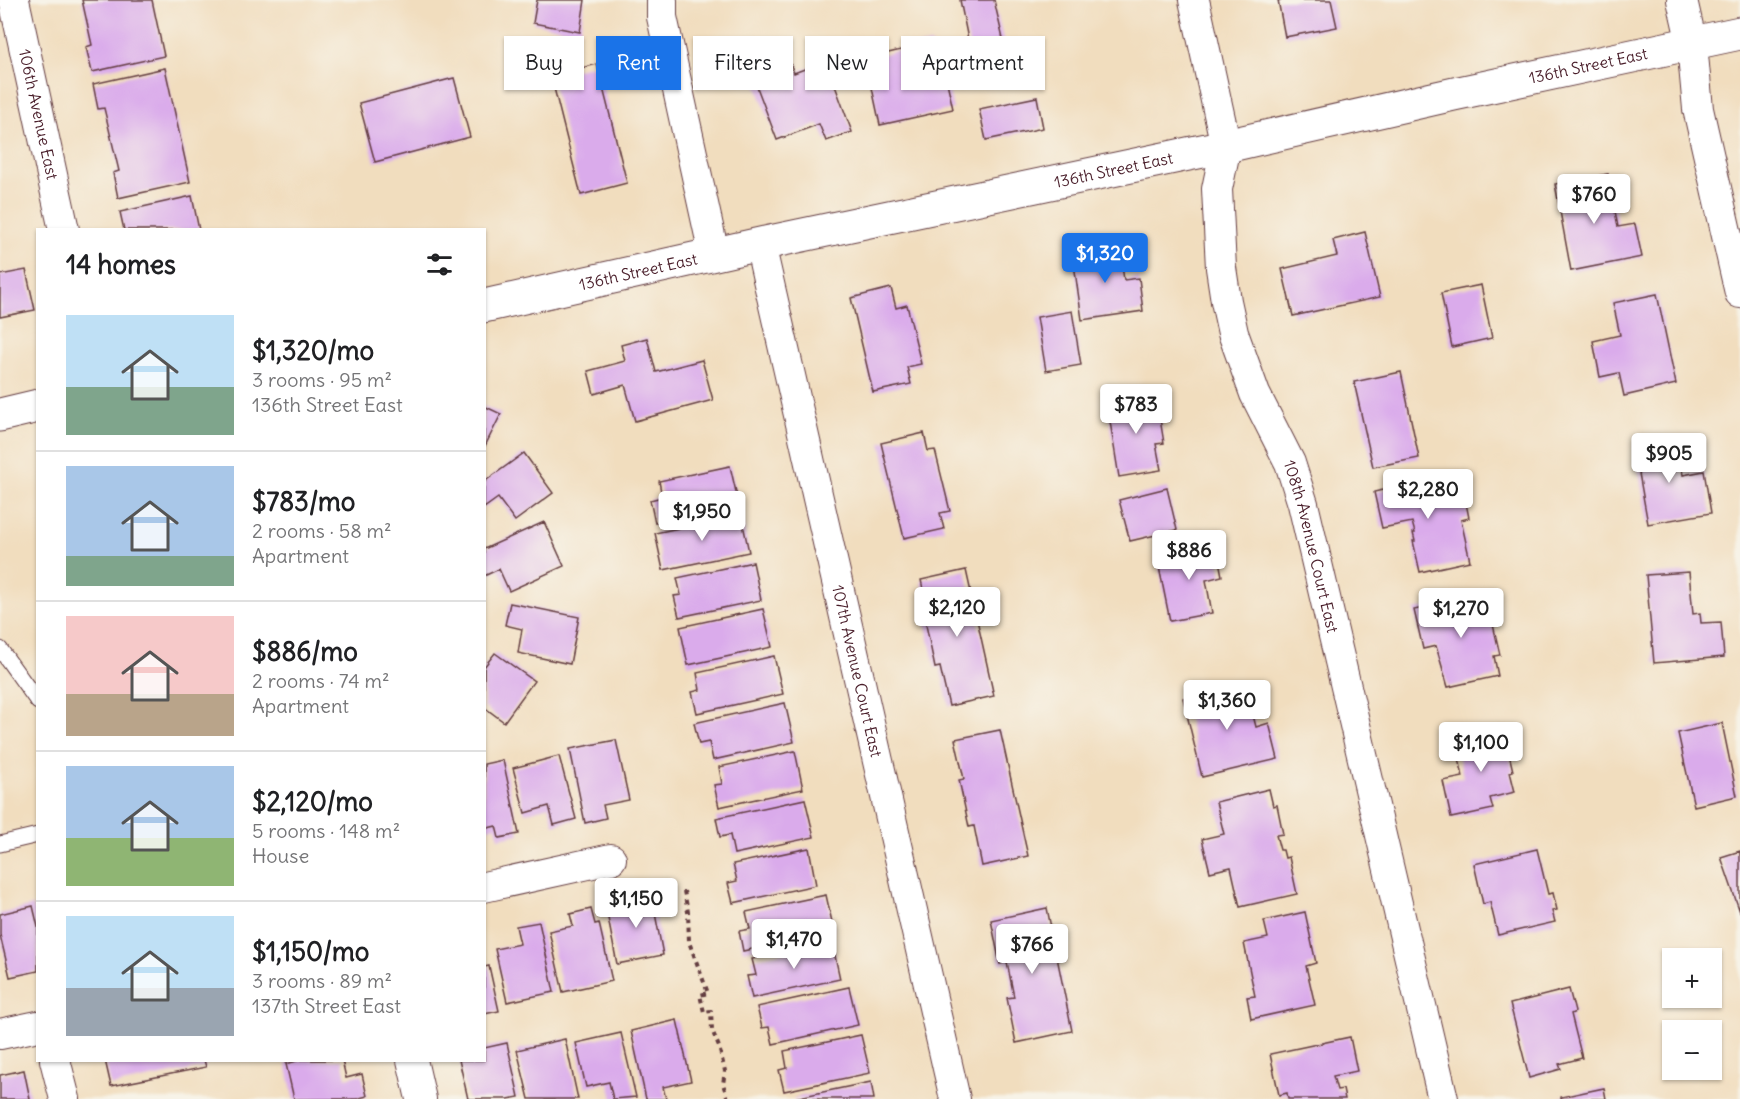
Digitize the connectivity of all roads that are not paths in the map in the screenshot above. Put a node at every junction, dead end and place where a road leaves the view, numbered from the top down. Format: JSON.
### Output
{"nodes":[{"id":1,"x":14,"y":0,"type":"edge"},
{"id":2,"x":662,"y":0,"type":"edge"},
{"id":3,"x":1194,"y":0,"type":"edge"},
{"id":4,"x":1682,"y":0,"type":"edge"},
{"id":5,"x":1740,"y":33,"type":"edge"},
{"id":6,"x":1692,"y":44,"type":"junction"},
{"id":7,"x":1226,"y":146,"type":"junction"},
{"id":8,"x":64,"y":228,"type":"edge"},
{"id":9,"x":760,"y":244,"type":"junction"},
{"id":10,"x":714,"y":254,"type":"junction"},
{"id":11,"x":1740,"y":293,"type":"edge"},
{"id":12,"x":486,"y":306,"type":"edge"},
{"id":13,"x":36,"y":406,"type":"edge"},
{"id":14,"x":0,"y":415,"type":"edge"},
{"id":15,"x":0,"y":649,"type":"edge"},
{"id":16,"x":36,"y":699,"type":"edge"},
{"id":17,"x":36,"y":835,"type":"edge"},
{"id":18,"x":0,"y":844,"type":"edge"},
{"id":19,"x":610,"y":859,"type":"dead end"},
{"id":20,"x":486,"y":887,"type":"edge"},
{"id":21,"x":36,"y":1026,"type":"edge"},
{"id":22,"x":0,"y":1034,"type":"edge"},
{"id":23,"x":56,"y":1062,"type":"edge"},
{"id":24,"x":412,"y":1062,"type":"edge"},
{"id":25,"x":65,"y":1099,"type":"edge"},
{"id":26,"x":421,"y":1099,"type":"edge"},
{"id":27,"x":955,"y":1099,"type":"edge"},
{"id":28,"x":1443,"y":1099,"type":"edge"}],
"edges":[{"from":1,"to":8,"type":"street","name":"106th Avenue East"},
{"from":2,"to":10,"type":"street"},
{"from":3,"to":7,"type":"street","name":"108th Avenue Court East"},
{"from":4,"to":6,"type":"street"},
{"from":5,"to":6,"type":"street","name":"136th Street East"},
{"from":6,"to":7,"type":"street","name":"136th Street East"},
{"from":6,"to":11,"type":"street"},
{"from":7,"to":9,"type":"street","name":"136th Street East"},
{"from":7,"to":28,"type":"street","name":"108th Avenue Court East"},
{"from":9,"to":10,"type":"street","name":"136th Street East"},
{"from":9,"to":27,"type":"street","name":"107th Avenue Court East"},
{"from":10,"to":12,"type":"street","name":"136th Street East"},
{"from":13,"to":14,"type":"street"},
{"from":15,"to":16,"type":"lane"},
{"from":17,"to":18,"type":"lane"},
{"from":19,"to":20,"type":"street"},
{"from":21,"to":22,"type":"street"},
{"from":23,"to":25,"type":"street"},
{"from":24,"to":26,"type":"street"}]}
